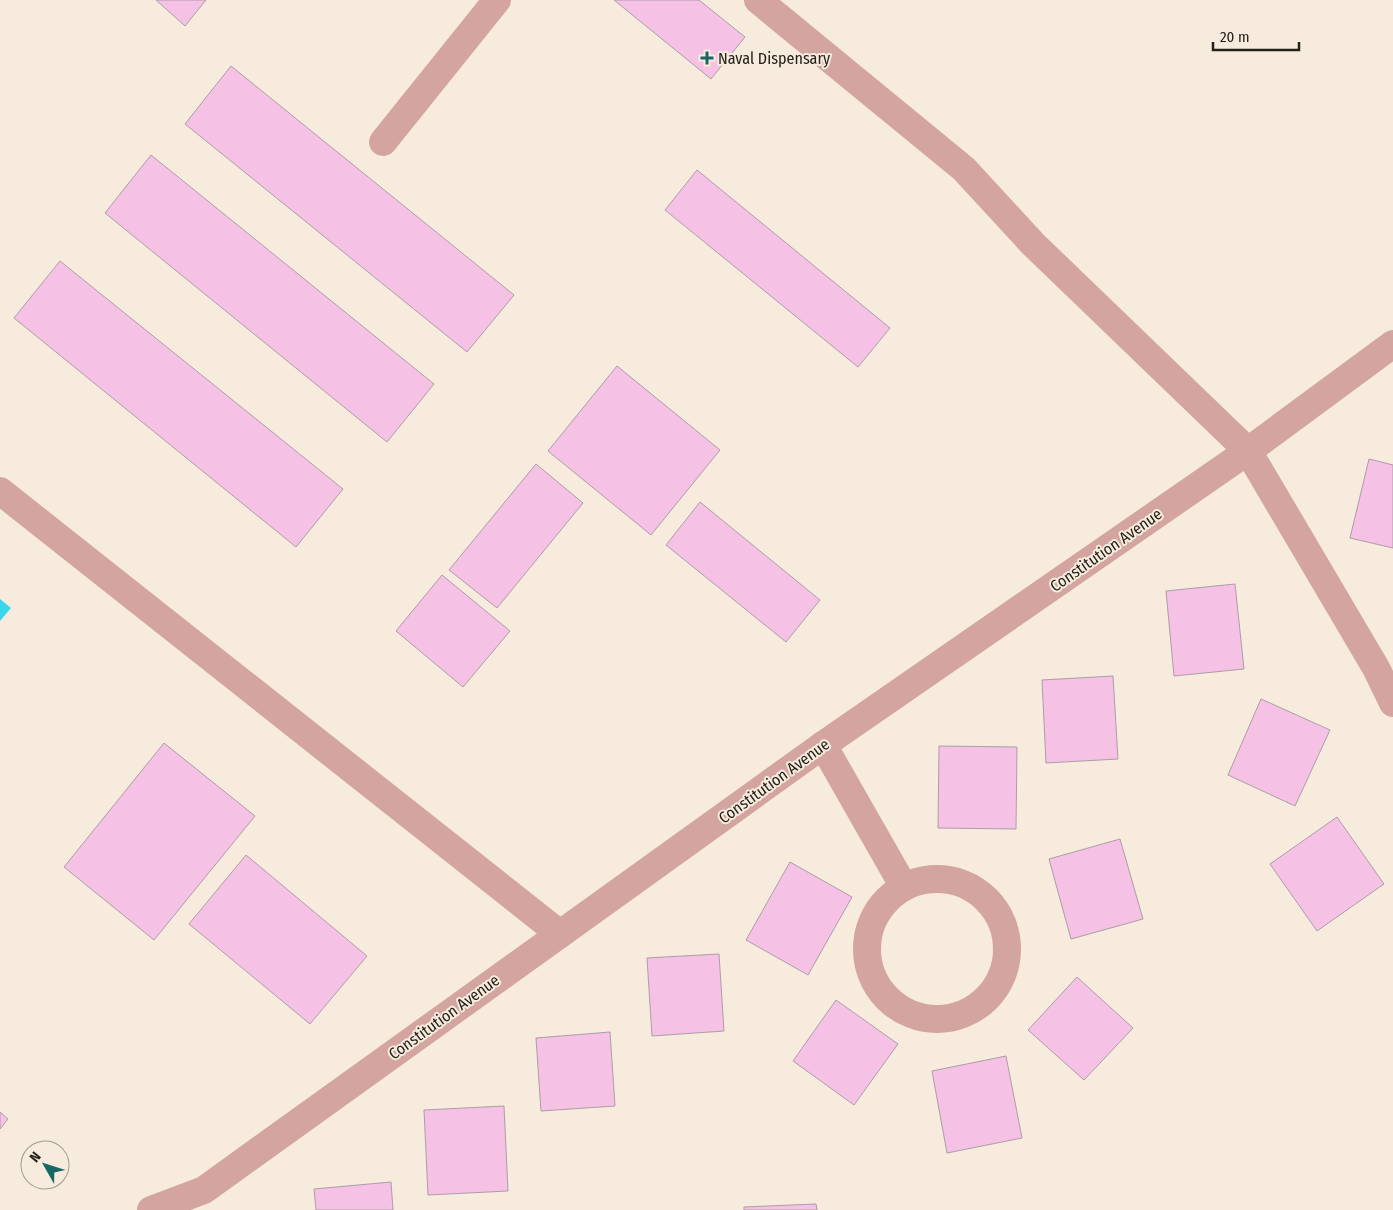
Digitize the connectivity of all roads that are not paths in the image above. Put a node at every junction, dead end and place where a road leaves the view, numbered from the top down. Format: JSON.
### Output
{"nodes":[{"id":1,"x":497,"y":0,"type":"edge"},
{"id":2,"x":758,"y":0,"type":"edge"},
{"id":3,"x":383,"y":142,"type":"dead end"},
{"id":4,"x":1393,"y":344,"type":"edge"},
{"id":5,"x":1248,"y":451,"type":"junction"},
{"id":6,"x":0,"y":491,"type":"edge"},
{"id":7,"x":1393,"y":704,"type":"edge"},
{"id":8,"x":824,"y":745,"type":"junction"},
{"id":9,"x":904,"y":887,"type":"junction"},
{"id":10,"x":560,"y":934,"type":"junction"},
{"id":11,"x":208,"y":1200,"type":"edge"},
{"id":12,"x":151,"y":1210,"type":"edge"}],
"edges":[{"from":1,"to":3,"type":"street"},
{"from":2,"to":5,"type":"street"},
{"from":4,"to":5,"type":"street","name":"Constitution Avenue"},
{"from":5,"to":7,"type":"street"},
{"from":5,"to":8,"type":"street","name":"Constitution Avenue"},
{"from":6,"to":10,"type":"street"},
{"from":8,"to":9,"type":"street"},
{"from":8,"to":10,"type":"street","name":"Constitution Avenue"},
{"from":9,"to":9,"type":"street"},
{"from":10,"to":11,"type":"street","name":"Constitution Avenue"},
{"from":11,"to":12,"type":"street","name":"Constitution Avenue"}]}
